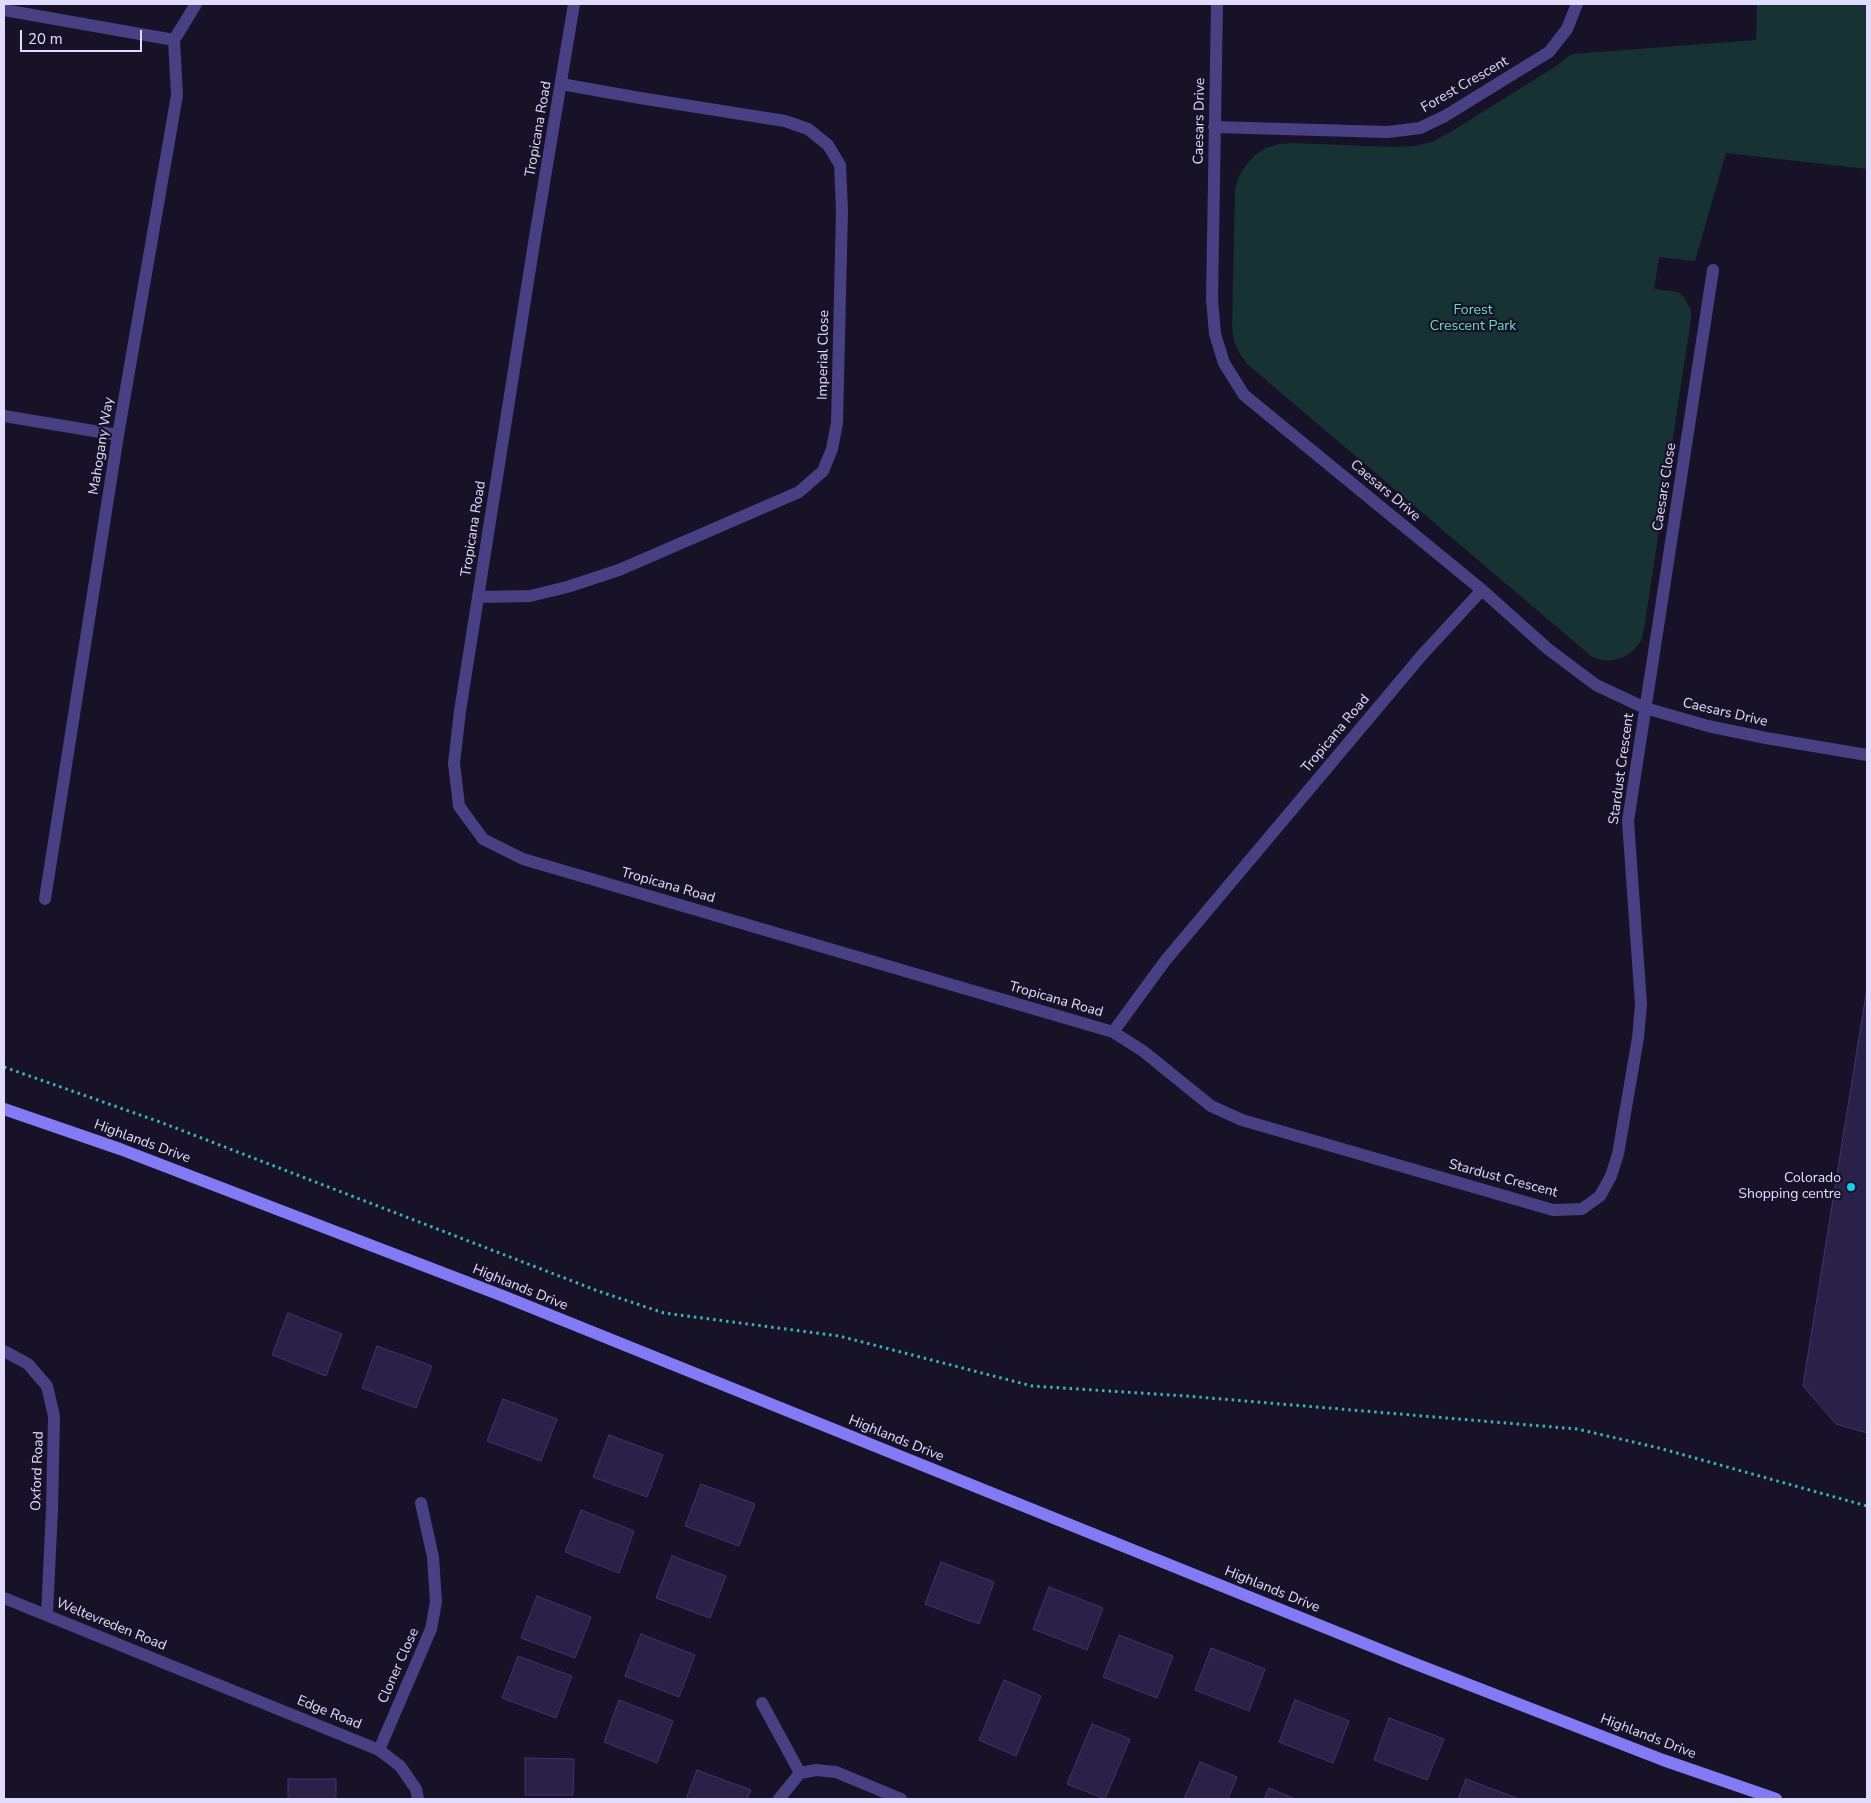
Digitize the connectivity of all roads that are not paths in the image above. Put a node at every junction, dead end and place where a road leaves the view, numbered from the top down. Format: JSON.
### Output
{"nodes":[{"id":1,"x":196,"y":4,"type":"edge"},
{"id":2,"x":574,"y":4,"type":"edge"},
{"id":3,"x":1217,"y":4,"type":"edge"},
{"id":4,"x":1577,"y":4,"type":"edge"},
{"id":5,"x":4,"y":10,"type":"edge"},
{"id":6,"x":174,"y":40,"type":"junction"},
{"id":7,"x":562,"y":84,"type":"junction"},
{"id":8,"x":1214,"y":127,"type":"junction"},
{"id":9,"x":1714,"y":270,"type":"dead end"},
{"id":10,"x":4,"y":416,"type":"edge"},
{"id":11,"x":118,"y":435,"type":"junction"},
{"id":12,"x":1482,"y":590,"type":"junction"},
{"id":13,"x":478,"y":597,"type":"junction"},
{"id":14,"x":1645,"y":708,"type":"junction"},
{"id":15,"x":1867,"y":755,"type":"edge"},
{"id":16,"x":45,"y":898,"type":"dead end"},
{"id":17,"x":1113,"y":1032,"type":"junction"},
{"id":18,"x":4,"y":1110,"type":"edge"},
{"id":19,"x":4,"y":1351,"type":"edge"},
{"id":20,"x":421,"y":1503,"type":"dead end"},
{"id":21,"x":4,"y":1598,"type":"edge"},
{"id":22,"x":46,"y":1614,"type":"junction"},
{"id":23,"x":207,"y":1680,"type":"joint"},
{"id":24,"x":762,"y":1703,"type":"dead end"},
{"id":25,"x":379,"y":1750,"type":"junction"},
{"id":26,"x":800,"y":1773,"type":"junction"},
{"id":27,"x":418,"y":1799,"type":"edge"},
{"id":28,"x":779,"y":1799,"type":"edge"},
{"id":29,"x":901,"y":1799,"type":"edge"},
{"id":30,"x":1776,"y":1799,"type":"edge"}],
"edges":[{"from":1,"to":6,"type":"street"},
{"from":2,"to":7,"type":"street","name":"Tropicana Road"},
{"from":3,"to":8,"type":"street","name":"Caesars Drive"},
{"from":4,"to":8,"type":"street","name":"Forest Crescent"},
{"from":5,"to":6,"type":"street"},
{"from":6,"to":11,"type":"street","name":"Mahogany Way"},
{"from":7,"to":13,"type":"street","name":"Tropicana Road"},
{"from":7,"to":13,"type":"street","name":"Imperial Close"},
{"from":8,"to":12,"type":"street","name":"Caesars Drive"},
{"from":9,"to":14,"type":"street","name":"Caesars Close"},
{"from":10,"to":11,"type":"street"},
{"from":11,"to":16,"type":"street","name":"Mahogany Way"},
{"from":12,"to":14,"type":"street","name":"Caesars Drive"},
{"from":12,"to":17,"type":"street","name":"Tropicana Road"},
{"from":13,"to":17,"type":"street","name":"Tropicana Road"},
{"from":14,"to":15,"type":"street","name":"Caesars Drive"},
{"from":14,"to":17,"type":"street","name":"Stardust Crescent"},
{"from":18,"to":30,"type":"main road","name":"Highlands Drive"},
{"from":19,"to":22,"type":"street","name":"Oxford Road"},
{"from":20,"to":25,"type":"street","name":"Cloner Close"},
{"from":21,"to":22,"type":"street","name":"Weltevreden Road"},
{"from":22,"to":23,"type":"street","name":"Weltevreden Road"},
{"from":23,"to":25,"type":"street","name":"Edge Road"},
{"from":24,"to":26,"type":"street"},
{"from":25,"to":27,"type":"street","name":"Edge Road"},
{"from":26,"to":28,"type":"street"},
{"from":26,"to":29,"type":"street"}]}
